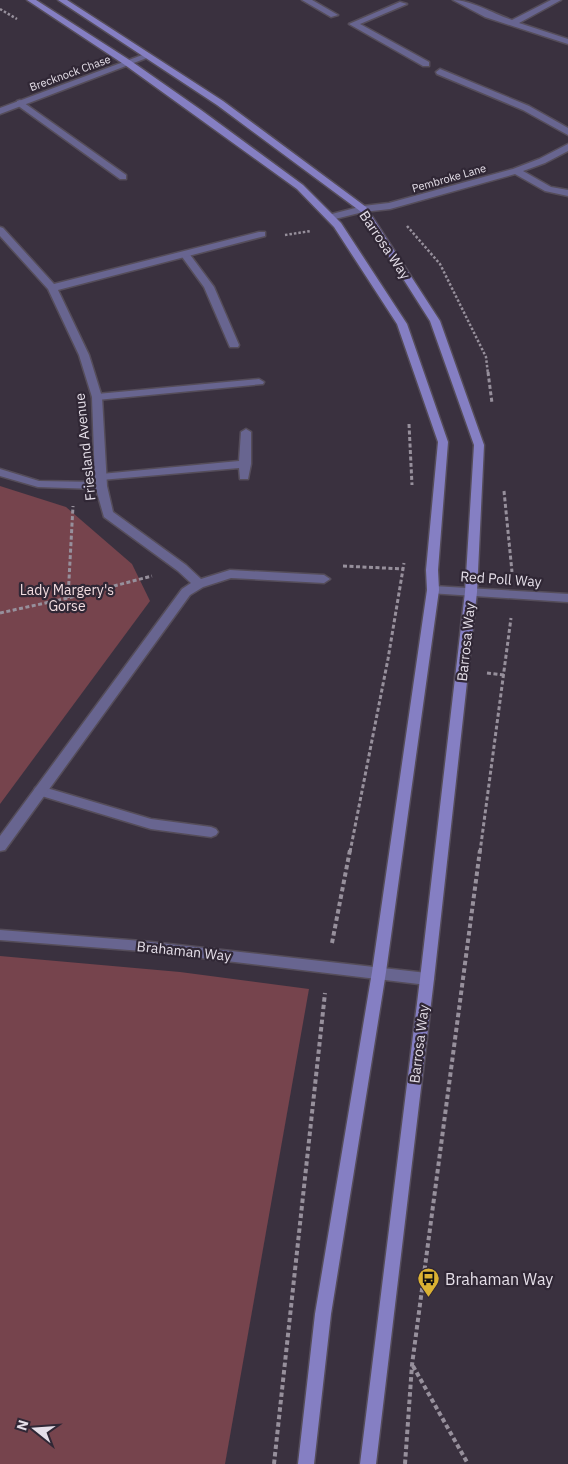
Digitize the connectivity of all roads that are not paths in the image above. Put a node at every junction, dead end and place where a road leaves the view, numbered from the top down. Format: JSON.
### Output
{"nodes":[{"id":1,"x":30,"y":0,"type":"edge"},
{"id":2,"x":62,"y":0,"type":"edge"},
{"id":3,"x":306,"y":0,"type":"edge"},
{"id":4,"x":457,"y":0,"type":"edge"},
{"id":5,"x":557,"y":0,"type":"edge"},
{"id":6,"x":402,"y":4,"type":"dead end"},
{"id":7,"x":334,"y":15,"type":"dead end"},
{"id":8,"x":513,"y":23,"type":"junction"},
{"id":9,"x":568,"y":42,"type":"edge"},
{"id":10,"x":148,"y":56,"type":"junction"},
{"id":11,"x":128,"y":64,"type":"junction"},
{"id":12,"x":426,"y":64,"type":"dead end"},
{"id":13,"x":440,"y":72,"type":"dead end"},
{"id":14,"x":20,"y":103,"type":"junction"},
{"id":15,"x":0,"y":110,"type":"edge"},
{"id":16,"x":568,"y":132,"type":"edge"},
{"id":17,"x":568,"y":147,"type":"edge"},
{"id":18,"x":516,"y":170,"type":"junction"},
{"id":19,"x":123,"y":177,"type":"dead end"},
{"id":20,"x":568,"y":193,"type":"edge"},
{"id":21,"x":363,"y":210,"type":"junction"},
{"id":22,"x":331,"y":217,"type":"junction"},
{"id":23,"x":0,"y":230,"type":"edge"},
{"id":24,"x":262,"y":234,"type":"road end"},
{"id":25,"x":185,"y":254,"type":"junction"},
{"id":26,"x":52,"y":288,"type":"junction"},
{"id":27,"x":234,"y":345,"type":"dead end"},
{"id":28,"x":259,"y":382,"type":"dead end"},
{"id":29,"x":98,"y":397,"type":"junction"},
{"id":30,"x":246,"y":432,"type":"dead end"},
{"id":31,"x":246,"y":464,"type":"junction"},
{"id":32,"x":0,"y":472,"type":"edge"},
{"id":33,"x":244,"y":477,"type":"dead end"},
{"id":34,"x":101,"y":481,"type":"junction"},
{"id":35,"x":324,"y":579,"type":"road end"},
{"id":36,"x":199,"y":584,"type":"junction"},
{"id":37,"x":433,"y":590,"type":"junction"},
{"id":38,"x":471,"y":592,"type":"junction"},
{"id":39,"x":568,"y":598,"type":"edge"},
{"id":40,"x":40,"y":791,"type":"junction"},
{"id":41,"x":211,"y":832,"type":"dead end"},
{"id":42,"x":0,"y":846,"type":"edge"},
{"id":43,"x":0,"y":935,"type":"edge"},
{"id":44,"x":379,"y":972,"type":"junction"},
{"id":45,"x":427,"y":979,"type":"junction"},
{"id":46,"x":306,"y":1464,"type":"edge"},
{"id":47,"x":368,"y":1464,"type":"edge"}],
"edges":[{"from":1,"to":11,"type":"street","name":"Barrosa Way"},
{"from":2,"to":10,"type":"street","name":"Barrosa Way"},
{"from":3,"to":7,"type":"street"},
{"from":4,"to":8,"type":"street"},
{"from":5,"to":8,"type":"street"},
{"from":6,"to":12,"type":"street"},
{"from":8,"to":9,"type":"street"},
{"from":10,"to":11,"type":"street","name":"Brecknock Chase"},
{"from":10,"to":21,"type":"street","name":"Barrosa Way"},
{"from":11,"to":14,"type":"street","name":"Brecknock Chase"},
{"from":11,"to":22,"type":"street","name":"Barrosa Way"},
{"from":13,"to":16,"type":"street"},
{"from":14,"to":15,"type":"street","name":"Brecknock Chase"},
{"from":14,"to":19,"type":"street"},
{"from":17,"to":18,"type":"street","name":"Pembroke Lane"},
{"from":18,"to":20,"type":"street"},
{"from":18,"to":21,"type":"street","name":"Pembroke Lane"},
{"from":21,"to":22,"type":"street","name":"Pembroke Lane"},
{"from":21,"to":38,"type":"street","name":"Barrosa Way"},
{"from":22,"to":37,"type":"street","name":"Barrosa Way"},
{"from":23,"to":26,"type":"street","name":"Friesland Avenue"},
{"from":24,"to":25,"type":"street"},
{"from":25,"to":26,"type":"street"},
{"from":25,"to":27,"type":"street"},
{"from":26,"to":29,"type":"street","name":"Friesland Avenue"},
{"from":28,"to":29,"type":"street"},
{"from":29,"to":34,"type":"street","name":"Friesland Avenue"},
{"from":30,"to":31,"type":"street"},
{"from":31,"to":33,"type":"street"},
{"from":31,"to":34,"type":"street"},
{"from":32,"to":34,"type":"street"},
{"from":34,"to":36,"type":"street","name":"Friesland Avenue"},
{"from":35,"to":36,"type":"street"},
{"from":36,"to":40,"type":"street"},
{"from":37,"to":38,"type":"street","name":"Red Poll Way"},
{"from":37,"to":44,"type":"street","name":"Barrosa Way"},
{"from":38,"to":39,"type":"street","name":"Red Poll Way"},
{"from":38,"to":45,"type":"street","name":"Barrosa Way"},
{"from":40,"to":41,"type":"street"},
{"from":40,"to":42,"type":"street"},
{"from":43,"to":44,"type":"street","name":"Brahaman Way"},
{"from":44,"to":45,"type":"street","name":"Brahaman Way"},
{"from":44,"to":46,"type":"street","name":"Barrosa Way"},
{"from":45,"to":47,"type":"street","name":"Barrosa Way"}]}
